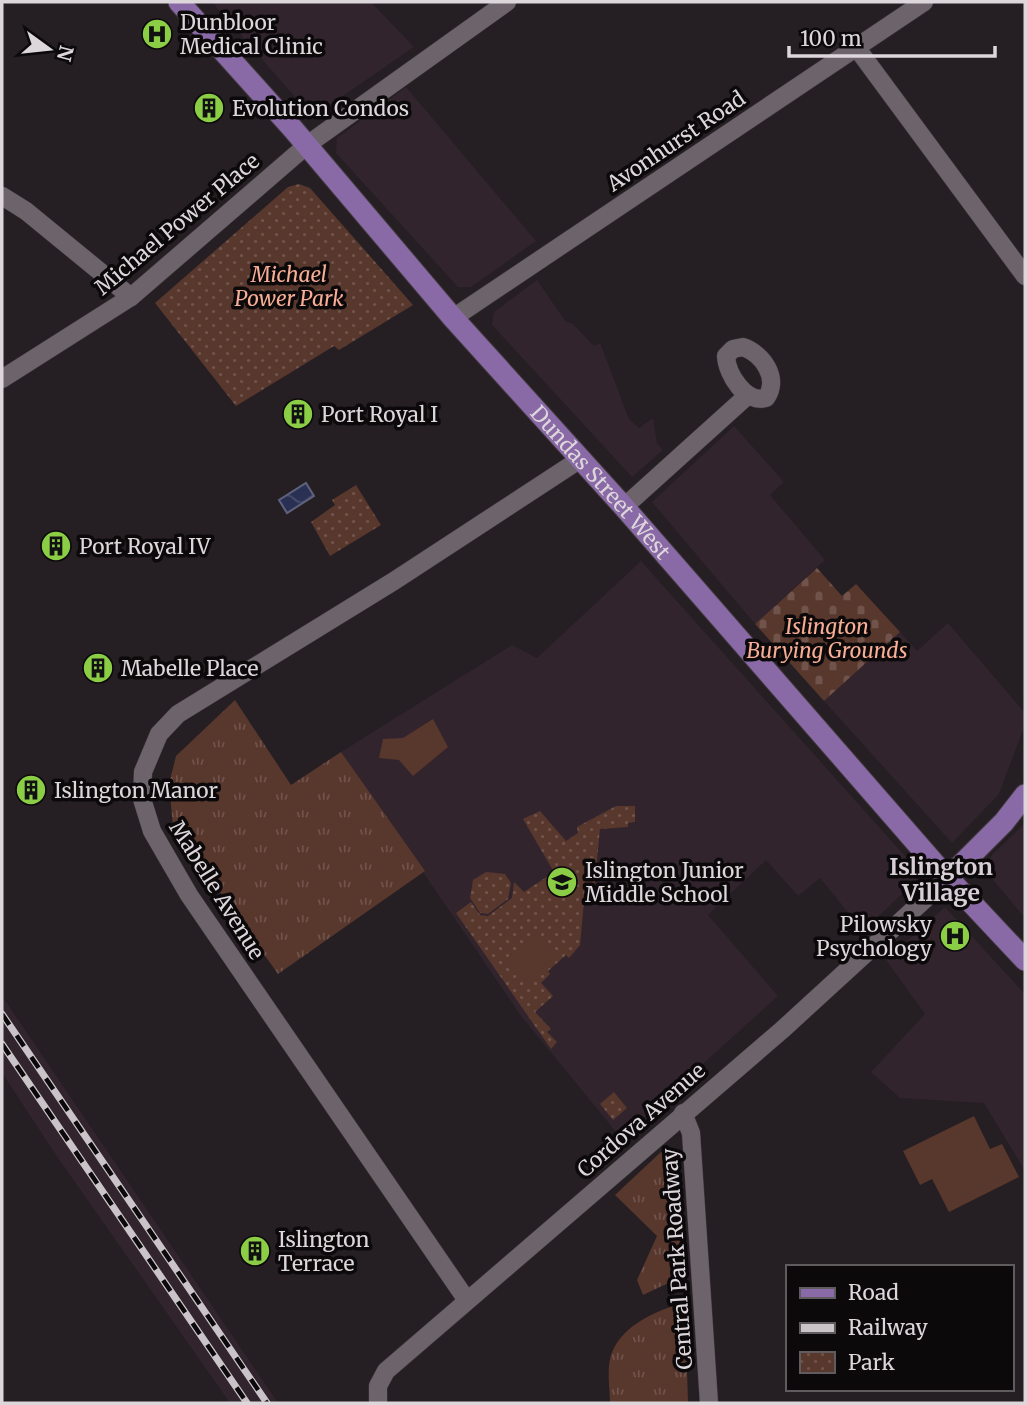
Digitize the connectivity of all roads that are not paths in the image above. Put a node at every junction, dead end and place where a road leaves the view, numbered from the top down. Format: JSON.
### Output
{"nodes":[{"id":1,"x":179,"y":2,"type":"edge"},
{"id":2,"x":507,"y":2,"type":"edge"},
{"id":3,"x":924,"y":2,"type":"edge"},
{"id":4,"x":856,"y":47,"type":"junction"},
{"id":5,"x":307,"y":145,"type":"junction"},
{"id":6,"x":2,"y":196,"type":"edge"},
{"id":7,"x":1025,"y":276,"type":"edge"},
{"id":8,"x":131,"y":297,"type":"junction"},
{"id":9,"x":453,"y":318,"type":"junction"},
{"id":10,"x":2,"y":379,"type":"edge"},
{"id":11,"x":747,"y":396,"type":"dead end"},
{"id":12,"x":579,"y":460,"type":"junction"},
{"id":13,"x":624,"y":507,"type":"junction"},
{"id":14,"x":1025,"y":794,"type":"edge"},
{"id":15,"x":948,"y":878,"type":"junction"},
{"id":16,"x":1025,"y":960,"type":"edge"},
{"id":17,"x":684,"y":1113,"type":"junction"},
{"id":18,"x":466,"y":1299,"type":"junction"},
{"id":19,"x":378,"y":1403,"type":"edge"},
{"id":20,"x":709,"y":1403,"type":"edge"}],
"edges":[{"from":1,"to":5,"type":"main road","name":"Dundas Street West"},
{"from":2,"to":5,"type":"street","name":"Michael Power Place"},
{"from":3,"to":4,"type":"street","name":"Avonhurst Road"},
{"from":4,"to":7,"type":"street"},
{"from":4,"to":9,"type":"street","name":"Avonhurst Road"},
{"from":5,"to":8,"type":"street","name":"Michael Power Place"},
{"from":5,"to":9,"type":"main road","name":"Dundas Street West"},
{"from":6,"to":8,"type":"street"},
{"from":8,"to":10,"type":"street","name":"Michael Power Place"},
{"from":9,"to":12,"type":"main road","name":"Dundas Street West"},
{"from":11,"to":13,"type":"street"},
{"from":12,"to":13,"type":"main road","name":"Dundas Street West"},
{"from":12,"to":18,"type":"street","name":"Mabelle Avenue"},
{"from":13,"to":15,"type":"main road","name":"Dundas Street West"},
{"from":14,"to":15,"type":"main road"},
{"from":15,"to":16,"type":"main road","name":"Dundas Street West"},
{"from":15,"to":17,"type":"street","name":"Cordova Avenue"},
{"from":17,"to":18,"type":"street","name":"Cordova Avenue"},
{"from":17,"to":20,"type":"street","name":"Central Park Roadway"},
{"from":18,"to":19,"type":"street","name":"Cordova Avenue"}]}
